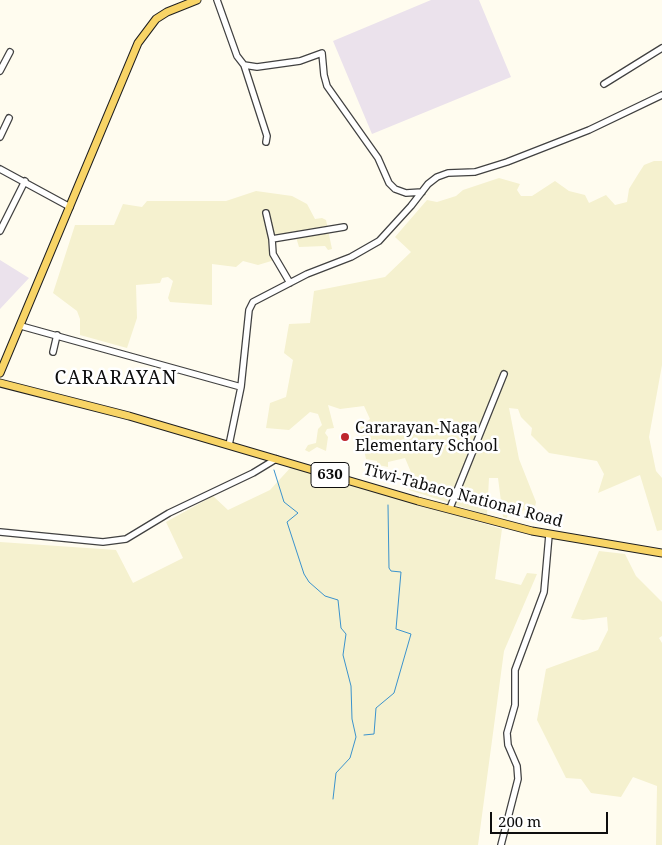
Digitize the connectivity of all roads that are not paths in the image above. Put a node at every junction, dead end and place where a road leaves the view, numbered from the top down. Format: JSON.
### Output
{"nodes":[{"id":1,"x":197,"y":0,"type":"edge"},
{"id":2,"x":217,"y":0,"type":"edge"},
{"id":3,"x":662,"y":48,"type":"edge"},
{"id":4,"x":10,"y":52,"type":"dead end"},
{"id":5,"x":244,"y":65,"type":"junction"},
{"id":6,"x":0,"y":71,"type":"edge"},
{"id":7,"x":604,"y":84,"type":"dead end"},
{"id":8,"x":662,"y":95,"type":"edge"},
{"id":9,"x":9,"y":118,"type":"dead end"},
{"id":10,"x":0,"y":136,"type":"edge"},
{"id":11,"x":266,"y":142,"type":"dead end"},
{"id":12,"x":0,"y":169,"type":"edge"},
{"id":13,"x":25,"y":181,"type":"junction"},
{"id":14,"x":422,"y":192,"type":"junction"},
{"id":15,"x":70,"y":207,"type":"junction"},
{"id":16,"x":266,"y":213,"type":"dead end"},
{"id":17,"x":344,"y":227,"type":"dead end"},
{"id":18,"x":0,"y":231,"type":"edge"},
{"id":19,"x":272,"y":239,"type":"junction"},
{"id":20,"x":290,"y":283,"type":"junction"},
{"id":21,"x":21,"y":326,"type":"junction"},
{"id":22,"x":57,"y":335,"type":"junction"},
{"id":23,"x":53,"y":352,"type":"dead end"},
{"id":24,"x":0,"y":373,"type":"edge"},
{"id":25,"x":504,"y":374,"type":"dead end"},
{"id":26,"x":0,"y":383,"type":"edge"},
{"id":27,"x":241,"y":386,"type":"junction"},
{"id":28,"x":229,"y":445,"type":"junction"},
{"id":29,"x":276,"y":459,"type":"junction"},
{"id":30,"x":450,"y":508,"type":"junction"},
{"id":31,"x":0,"y":532,"type":"edge"},
{"id":32,"x":549,"y":535,"type":"junction"},
{"id":33,"x":662,"y":553,"type":"edge"},
{"id":34,"x":501,"y":845,"type":"edge"}],
"edges":[{"from":1,"to":15,"type":"main road"},
{"from":2,"to":5,"type":"street"},
{"from":3,"to":7,"type":"street"},
{"from":4,"to":6,"type":"street"},
{"from":5,"to":11,"type":"street"},
{"from":5,"to":14,"type":"street"},
{"from":8,"to":14,"type":"street"},
{"from":9,"to":10,"type":"street"},
{"from":12,"to":13,"type":"street"},
{"from":13,"to":15,"type":"street"},
{"from":13,"to":18,"type":"street"},
{"from":14,"to":20,"type":"street"},
{"from":15,"to":21,"type":"main road"},
{"from":16,"to":19,"type":"street"},
{"from":17,"to":19,"type":"street"},
{"from":19,"to":20,"type":"street"},
{"from":20,"to":27,"type":"street"},
{"from":21,"to":22,"type":"street"},
{"from":21,"to":24,"type":"main road"},
{"from":22,"to":23,"type":"street"},
{"from":22,"to":27,"type":"street"},
{"from":25,"to":30,"type":"street"},
{"from":26,"to":28,"type":"main road","name":"Tiwi-Tabaco National Road","number":"630"},
{"from":27,"to":28,"type":"street"},
{"from":28,"to":29,"type":"main road","name":"Tiwi-Tabaco National Road","number":"630"},
{"from":29,"to":30,"type":"main road","name":"Tiwi-Tabaco National Road","number":"630"},
{"from":29,"to":31,"type":"street"},
{"from":30,"to":32,"type":"main road","name":"Tiwi-Tabaco National Road","number":"630"},
{"from":32,"to":33,"type":"main road","name":"Tiwi-Tabaco National Road","number":"630"},
{"from":32,"to":34,"type":"street"}]}
